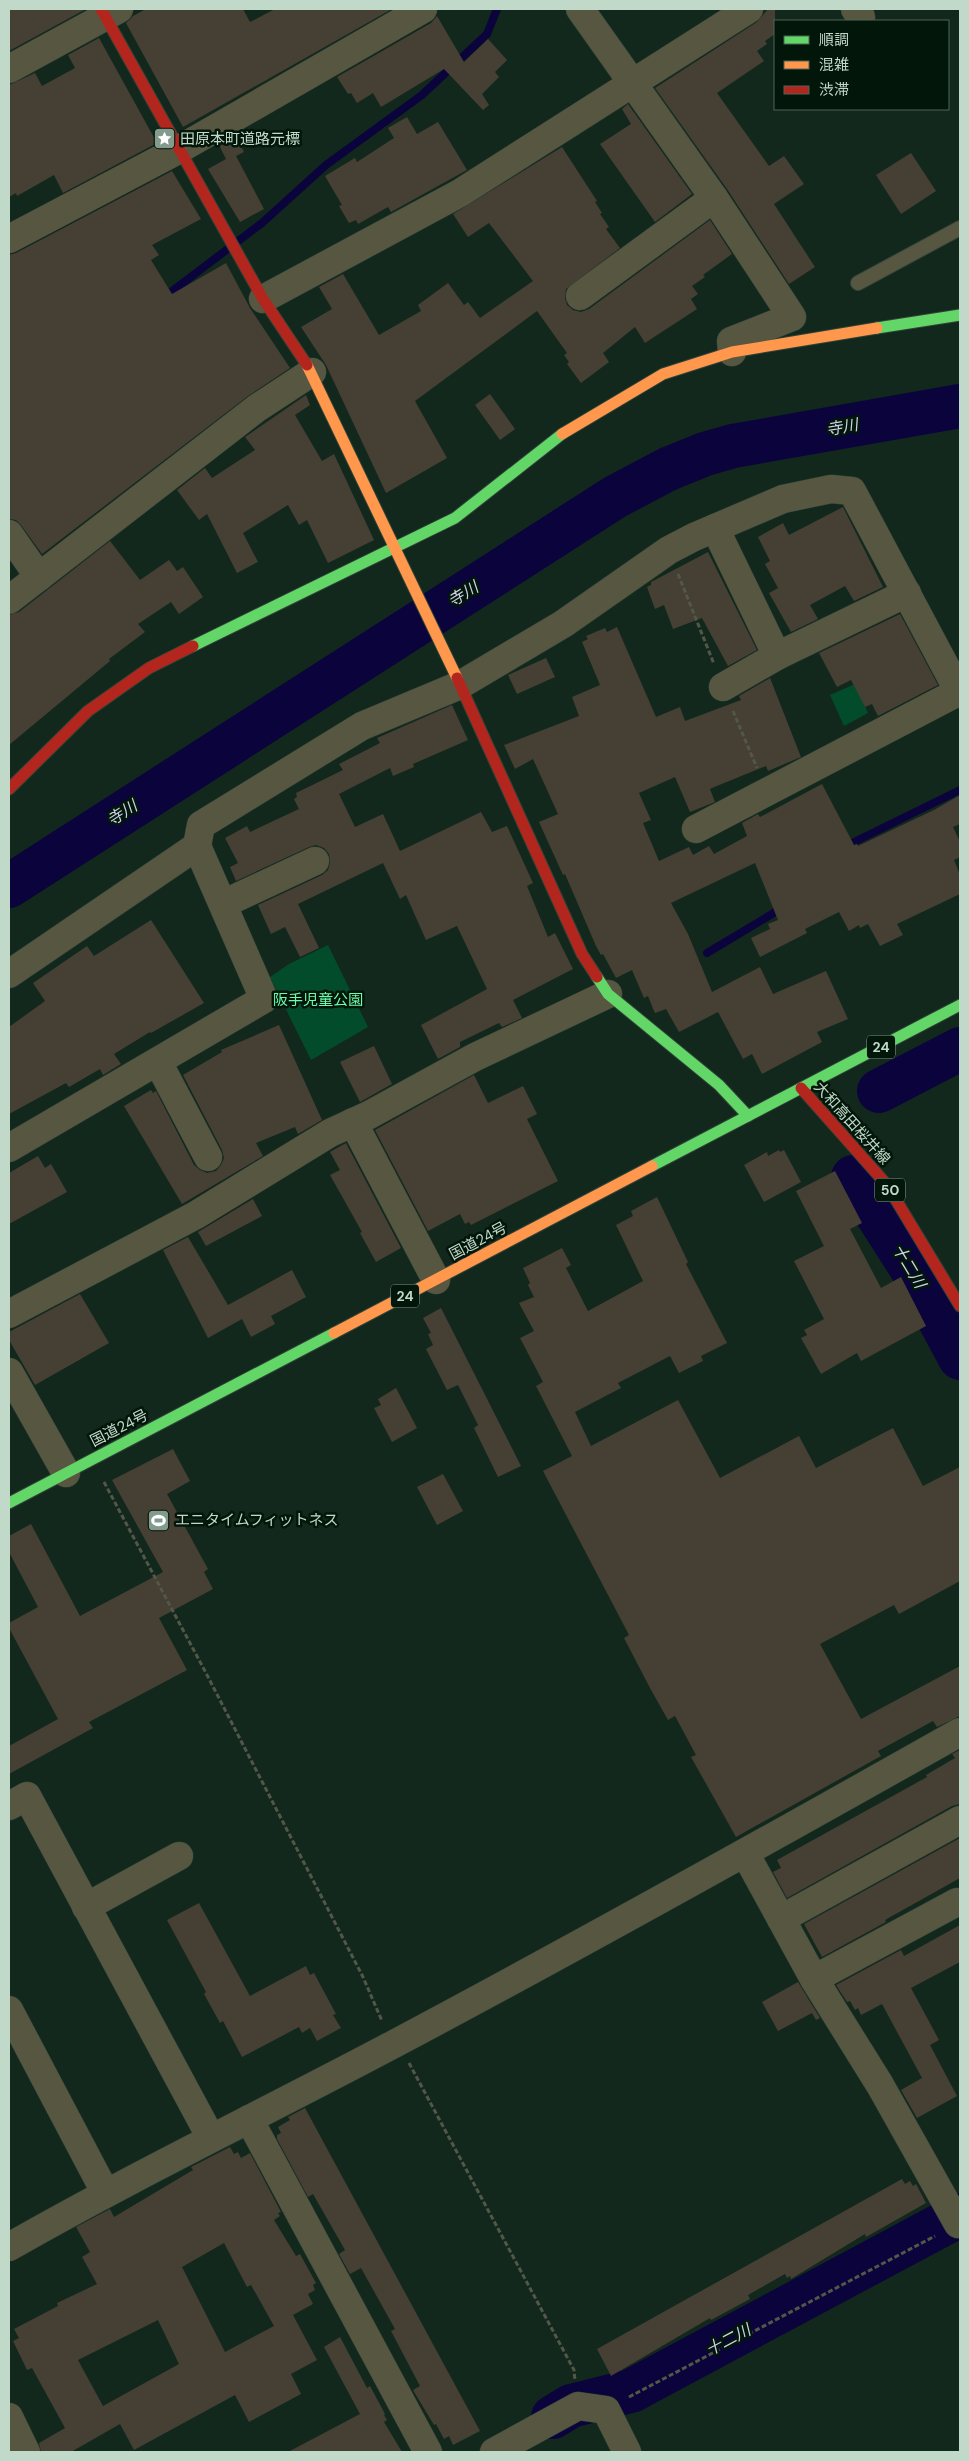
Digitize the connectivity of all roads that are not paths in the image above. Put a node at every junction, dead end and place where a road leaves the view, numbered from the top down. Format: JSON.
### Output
{"nodes":[{"id":1,"x":423,"y":9,"type":"edge"},
{"id":2,"x":580,"y":9,"type":"edge"},
{"id":3,"x":749,"y":9,"type":"edge"},
{"id":4,"x":108,"y":11,"type":"edge"},
{"id":5,"x":9,"y":69,"type":"edge"},
{"id":6,"x":633,"y":84,"type":"junction"},
{"id":7,"x":178,"y":150,"type":"junction"},
{"id":8,"x":714,"y":198,"type":"junction"},
{"id":9,"x":960,"y":228,"type":"edge"},
{"id":10,"x":9,"y":239,"type":"edge"},
{"id":11,"x":858,"y":283,"type":"dead end"},
{"id":12,"x":580,"y":296,"type":"dead end"},
{"id":13,"x":263,"y":299,"type":"junction"},
{"id":14,"x":960,"y":315,"type":"edge"},
{"id":15,"x":732,"y":352,"type":"junction"},
{"id":16,"x":312,"y":372,"type":"junction"},
{"id":17,"x":715,"y":528,"type":"junction"},
{"id":18,"x":9,"y":534,"type":"edge"},
{"id":19,"x":397,"y":552,"type":"junction"},
{"id":20,"x":39,"y":577,"type":"junction"},
{"id":21,"x":907,"y":593,"type":"junction"},
{"id":22,"x":9,"y":600,"type":"edge"},
{"id":23,"x":777,"y":656,"type":"junction"},
{"id":24,"x":458,"y":682,"type":"junction"},
{"id":25,"x":724,"y":687,"type":"dead end"},
{"id":26,"x":960,"y":692,"type":"edge"},
{"id":27,"x":9,"y":789,"type":"edge"},
{"id":28,"x":696,"y":829,"type":"dead end"},
{"id":29,"x":197,"y":846,"type":"junction"},
{"id":30,"x":315,"y":860,"type":"dead end"},
{"id":31,"x":223,"y":904,"type":"junction"},
{"id":32,"x":9,"y":974,"type":"edge"},
{"id":33,"x":608,"y":994,"type":"junction"},
{"id":34,"x":960,"y":1005,"type":"edge"},
{"id":35,"x":158,"y":1062,"type":"junction"},
{"id":36,"x":801,"y":1088,"type":"junction"},
{"id":37,"x":748,"y":1116,"type":"junction"},
{"id":38,"x":353,"y":1122,"type":"junction"},
{"id":39,"x":9,"y":1148,"type":"edge"},
{"id":40,"x":208,"y":1157,"type":"dead end"},
{"id":41,"x":954,"y":1277,"type":"edge"},
{"id":42,"x":436,"y":1280,"type":"junction"},
{"id":43,"x":960,"y":1306,"type":"edge"},
{"id":44,"x":9,"y":1314,"type":"edge"},
{"id":45,"x":9,"y":1372,"type":"edge"},
{"id":46,"x":66,"y":1473,"type":"junction"},
{"id":47,"x":9,"y":1502,"type":"edge"},
{"id":48,"x":960,"y":1732,"type":"edge"},
{"id":49,"x":9,"y":1806,"type":"edge"},
{"id":50,"x":960,"y":1820,"type":"edge"},
{"id":51,"x":745,"y":1853,"type":"junction"},
{"id":52,"x":179,"y":1856,"type":"dead end"},
{"id":53,"x":957,"y":1902,"type":"dead end"},
{"id":54,"x":86,"y":1907,"type":"junction"},
{"id":55,"x":781,"y":1919,"type":"junction"},
{"id":56,"x":814,"y":1979,"type":"junction"},
{"id":57,"x":9,"y":2010,"type":"edge"},
{"id":58,"x":248,"y":2119,"type":"junction"},
{"id":59,"x":211,"y":2138,"type":"junction"},
{"id":60,"x":105,"y":2192,"type":"junction"},
{"id":61,"x":958,"y":2224,"type":"road end"},
{"id":62,"x":9,"y":2247,"type":"edge"},
{"id":63,"x":9,"y":2417,"type":"edge"},
{"id":64,"x":26,"y":2452,"type":"edge"},
{"id":65,"x":428,"y":2452,"type":"edge"},
{"id":66,"x":494,"y":2452,"type":"edge"},
{"id":67,"x":627,"y":2452,"type":"edge"}],
"edges":[{"from":1,"to":7,"type":"street"},
{"from":2,"to":6,"type":"street"},
{"from":3,"to":6,"type":"street"},
{"from":4,"to":5,"type":"street"},
{"from":4,"to":7,"type":"main road"},
{"from":6,"to":8,"type":"street"},
{"from":6,"to":13,"type":"street"},
{"from":7,"to":10,"type":"street"},
{"from":7,"to":13,"type":"main road"},
{"from":8,"to":12,"type":"street"},
{"from":8,"to":15,"type":"street"},
{"from":9,"to":11,"type":"lane"},
{"from":13,"to":16,"type":"main road"},
{"from":14,"to":15,"type":"main road"},
{"from":15,"to":19,"type":"main road"},
{"from":16,"to":19,"type":"main road"},
{"from":16,"to":20,"type":"street"},
{"from":17,"to":21,"type":"street"},
{"from":17,"to":23,"type":"street"},
{"from":17,"to":24,"type":"street"},
{"from":18,"to":20,"type":"street"},
{"from":19,"to":24,"type":"main road"},
{"from":19,"to":27,"type":"main road"},
{"from":20,"to":22,"type":"street"},
{"from":21,"to":23,"type":"street"},
{"from":21,"to":26,"type":"street"},
{"from":23,"to":25,"type":"street"},
{"from":24,"to":29,"type":"street"},
{"from":24,"to":33,"type":"main road"},
{"from":26,"to":28,"type":"street"},
{"from":29,"to":31,"type":"street"},
{"from":29,"to":32,"type":"street"},
{"from":30,"to":31,"type":"street"},
{"from":31,"to":35,"type":"street"},
{"from":33,"to":37,"type":"main road"},
{"from":33,"to":38,"type":"street"},
{"from":34,"to":36,"type":"main road","name":"国道24号","number":"24"},
{"from":35,"to":39,"type":"street"},
{"from":35,"to":40,"type":"street"},
{"from":36,"to":37,"type":"main road","name":"国道24号","number":"24"},
{"from":36,"to":41,"type":"main road","name":"大和高田桜井線","number":"50"},
{"from":37,"to":42,"type":"main road","name":"国道24号","number":"24"},
{"from":38,"to":42,"type":"street"},
{"from":38,"to":44,"type":"street"},
{"from":41,"to":43,"type":"main road","name":"大和高田桜井線","number":"50"},
{"from":42,"to":46,"type":"main road","name":"国道24号","number":"24"},
{"from":45,"to":46,"type":"street"},
{"from":46,"to":47,"type":"main road","name":"国道24号","number":"24"},
{"from":48,"to":51,"type":"street"},
{"from":49,"to":54,"type":"street"},
{"from":50,"to":55,"type":"street"},
{"from":51,"to":55,"type":"street"},
{"from":51,"to":58,"type":"street"},
{"from":52,"to":54,"type":"street"},
{"from":53,"to":56,"type":"street"},
{"from":54,"to":59,"type":"street"},
{"from":55,"to":56,"type":"street"},
{"from":56,"to":61,"type":"street"},
{"from":57,"to":60,"type":"street"},
{"from":58,"to":59,"type":"street"},
{"from":58,"to":65,"type":"street"},
{"from":59,"to":60,"type":"street"},
{"from":60,"to":62,"type":"street"},
{"from":63,"to":64,"type":"street"},
{"from":66,"to":67,"type":"street"}]}
